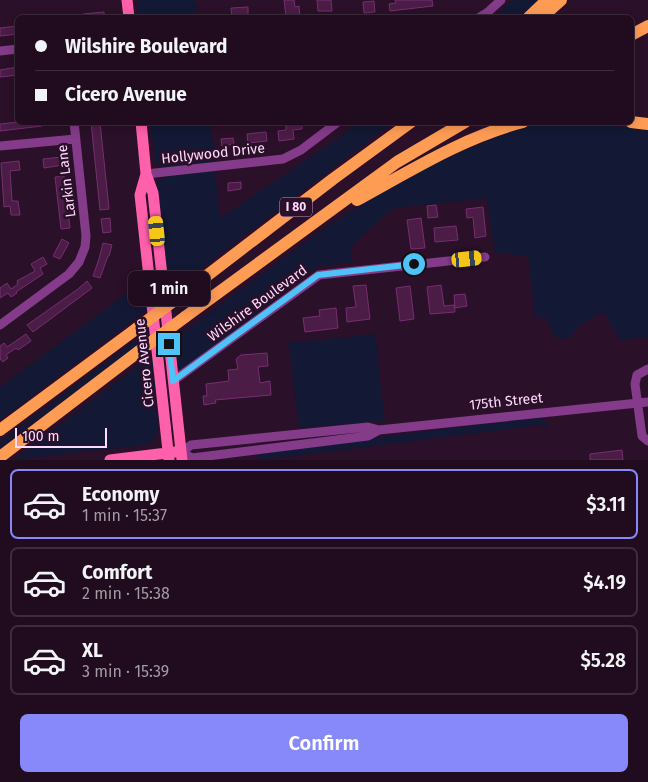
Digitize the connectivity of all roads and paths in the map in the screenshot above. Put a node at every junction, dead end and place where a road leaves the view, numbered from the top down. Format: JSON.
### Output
{"nodes":[{"id":1,"x":127,"y":0,"type":"edge"},
{"id":2,"x":501,"y":0,"type":"edge"},
{"id":3,"x":547,"y":0,"type":"edge"},
{"id":4,"x":560,"y":0,"type":"edge"},
{"id":5,"x":129,"y":15,"type":"edge"},
{"id":6,"x":483,"y":15,"type":"edge"},
{"id":7,"x":531,"y":15,"type":"edge"},
{"id":8,"x":544,"y":15,"type":"edge"},
{"id":9,"x":648,"y":26,"type":"edge"},
{"id":10,"x":634,"y":33,"type":"edge"},
{"id":11,"x":15,"y":49,"type":"edge"},
{"id":12,"x":0,"y":51,"type":"edge"},
{"id":13,"x":634,"y":122,"type":"edge"},
{"id":14,"x":648,"y":124,"type":"edge"},
{"id":15,"x":74,"y":125,"type":"edge"},
{"id":16,"x":141,"y":125,"type":"edge"},
{"id":17,"x":334,"y":125,"type":"edge"},
{"id":18,"x":407,"y":125,"type":"edge"},
{"id":19,"x":461,"y":125,"type":"edge"},
{"id":20,"x":513,"y":125,"type":"edge"},
{"id":21,"x":75,"y":139,"type":"junction"},
{"id":22,"x":0,"y":146,"type":"edge"},
{"id":23,"x":146,"y":174,"type":"junction"},
{"id":24,"x":484,"y":257,"type":"dead end"},
{"id":25,"x":252,"y":269,"type":"junction"},
{"id":26,"x":0,"y":326,"type":"edge"},
{"id":27,"x":648,"y":369,"type":"edge"},
{"id":28,"x":173,"y":381,"type":"junction"},
{"id":29,"x":648,"y":402,"type":"edge"},
{"id":30,"x":637,"y":403,"type":"junction"},
{"id":31,"x":0,"y":430,"type":"edge"},
{"id":32,"x":648,"y":441,"type":"edge"},
{"id":33,"x":5,"y":453,"type":"edge"},
{"id":34,"x":169,"y":456,"type":"edge"},
{"id":35,"x":182,"y":456,"type":"edge"},
{"id":36,"x":110,"y":460,"type":"edge"}],
"edges":[{"from":1,"to":5,"type":"main road"},
{"from":2,"to":6,"type":"street"},
{"from":3,"to":7,"type":"highway"},
{"from":4,"to":8,"type":"highway"},
{"from":9,"to":10,"type":"highway"},
{"from":11,"to":12,"type":"street"},
{"from":13,"to":14,"type":"highway"},
{"from":15,"to":21,"type":"street","name":"Larkin Lane"},
{"from":16,"to":23,"type":"main road","name":"Cicero Avenue"},
{"from":17,"to":23,"type":"street","name":"Hollywood Drive"},
{"from":18,"to":31,"type":"highway","number":"I 80","bridge":true},
{"from":19,"to":25,"type":"highway","number":"I 80"},
{"from":20,"to":25,"type":"highway"},
{"from":21,"to":22,"type":"street"},
{"from":21,"to":26,"type":"street","name":"Larkin Lane"},
{"from":23,"to":28,"type":"main road","name":"Cicero Avenue"},
{"from":23,"to":34,"type":"main road","name":"Cicero Avenue"},
{"from":24,"to":28,"type":"street","name":"Wilshire Boulevard"},
{"from":25,"to":33,"type":"highway","number":"I 80","bridge":true},
{"from":27,"to":30,"type":"street"},
{"from":28,"to":35,"type":"main road","name":"Cicero Avenue"},
{"from":29,"to":30,"type":"street","name":"175th Street"},
{"from":30,"to":32,"type":"street"},
{"from":30,"to":35,"type":"street","name":"175th Street"},
{"from":34,"to":35,"type":"main road","name":"175th Street"},
{"from":34,"to":36,"type":"main road","name":"175th Street"}]}
